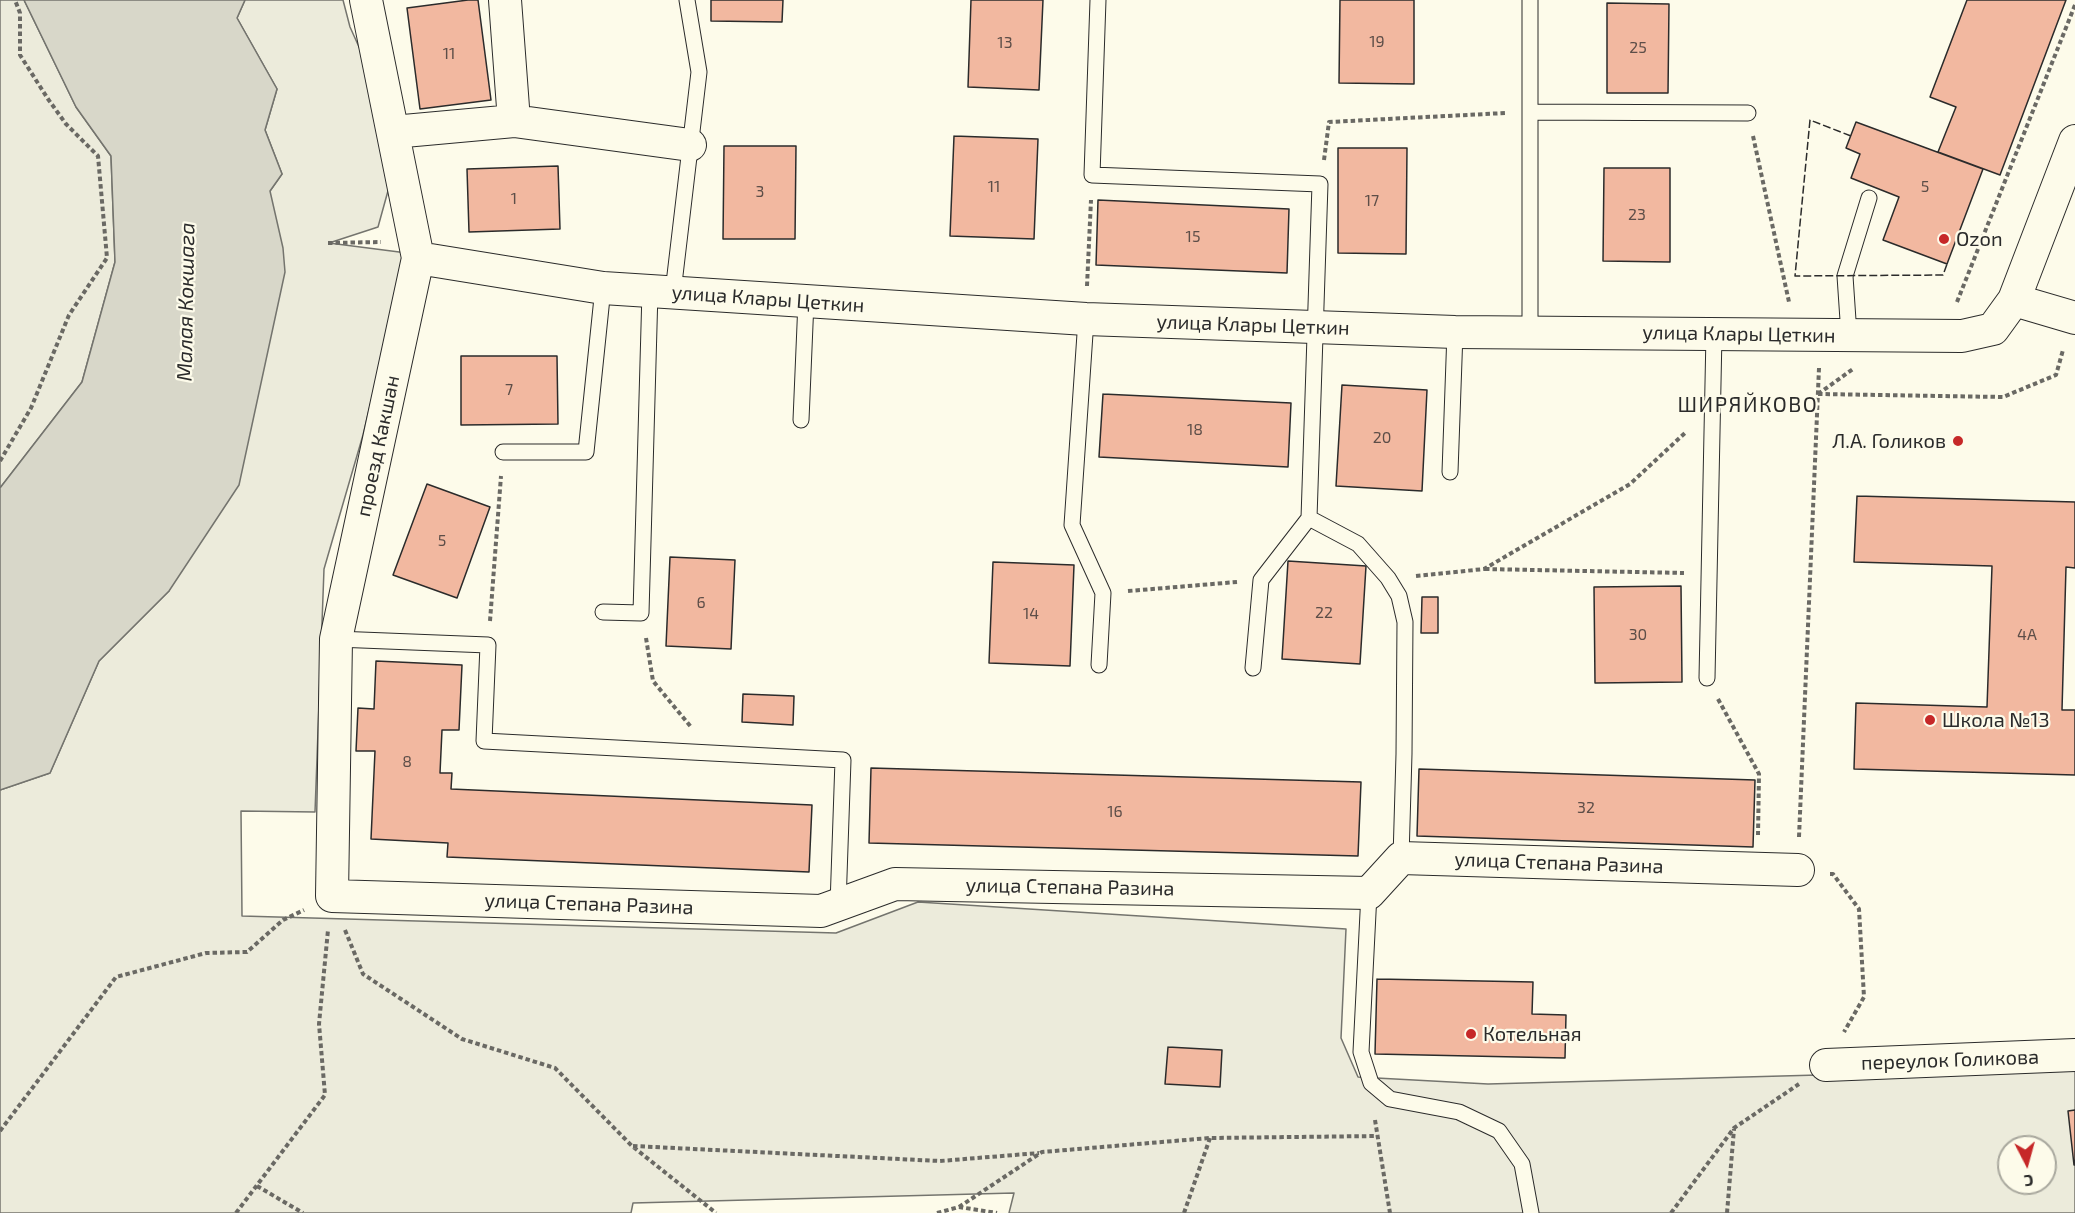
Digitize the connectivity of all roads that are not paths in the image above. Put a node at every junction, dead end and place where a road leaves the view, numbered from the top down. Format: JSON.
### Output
{"nodes":[{"id":1,"x":366,"y":0,"type":"edge"},
{"id":2,"x":505,"y":0,"type":"edge"},
{"id":3,"x":687,"y":0,"type":"edge"},
{"id":4,"x":1098,"y":0,"type":"edge"},
{"id":5,"x":1530,"y":0,"type":"edge"},
{"id":6,"x":1530,"y":112,"type":"junction"},
{"id":7,"x":1749,"y":113,"type":"road end"},
{"id":8,"x":514,"y":121,"type":"junction"},
{"id":9,"x":393,"y":132,"type":"junction"},
{"id":10,"x":2075,"y":141,"type":"edge"},
{"id":11,"x":690,"y":145,"type":"junction"},
{"id":12,"x":1869,"y":198,"type":"dead end"},
{"id":13,"x":416,"y":250,"type":"junction"},
{"id":14,"x":603,"y":288,"type":"junction"},
{"id":15,"x":661,"y":292,"type":"junction"},
{"id":16,"x":2014,"y":300,"type":"junction"},
{"id":17,"x":806,"y":301,"type":"junction"},
{"id":18,"x":2074,"y":317,"type":"edge"},
{"id":19,"x":1086,"y":319,"type":"junction"},
{"id":20,"x":1314,"y":327,"type":"junction"},
{"id":21,"x":1455,"y":332,"type":"junction"},
{"id":22,"x":1530,"y":332,"type":"junction"},
{"id":23,"x":1714,"y":333,"type":"junction"},
{"id":24,"x":1822,"y":335,"type":"junction"},
{"id":25,"x":801,"y":420,"type":"dead end"},
{"id":26,"x":503,"y":452,"type":"road end"},
{"id":27,"x":1450,"y":472,"type":"dead end"},
{"id":28,"x":1309,"y":518,"type":"junction"},
{"id":29,"x":603,"y":612,"type":"dead end"},
{"id":30,"x":336,"y":639,"type":"junction"},
{"id":31,"x":1099,"y":666,"type":"dead end"},
{"id":32,"x":1253,"y":668,"type":"dead end"},
{"id":33,"x":1707,"y":678,"type":"road end"},
{"id":34,"x":1401,"y":858,"type":"junction"},
{"id":35,"x":1798,"y":870,"type":"road end"},
{"id":36,"x":1369,"y":893,"type":"junction"},
{"id":37,"x":332,"y":896,"type":"joint"},
{"id":38,"x":838,"y":905,"type":"junction"},
{"id":39,"x":2075,"y":1055,"type":"edge"},
{"id":40,"x":1826,"y":1065,"type":"road end"},
{"id":41,"x":1530,"y":1213,"type":"edge"}],
"edges":[{"from":1,"to":9,"type":"street","name":"проезд Какшан"},
{"from":2,"to":8,"type":"street"},
{"from":3,"to":11,"type":"lane"},
{"from":4,"to":20,"type":"lane"},
{"from":5,"to":6,"type":"lane"},
{"from":6,"to":7,"type":"lane"},
{"from":6,"to":22,"type":"lane"},
{"from":8,"to":9,"type":"street"},
{"from":8,"to":11,"type":"street"},
{"from":9,"to":13,"type":"street","name":"проезд Какшан"},
{"from":10,"to":16,"type":"street"},
{"from":11,"to":15,"type":"lane"},
{"from":12,"to":24,"type":"lane"},
{"from":13,"to":14,"type":"street","name":"улица Клары Цеткин"},
{"from":13,"to":30,"type":"street","name":"проезд Какшан"},
{"from":14,"to":15,"type":"street","name":"улица Клары Цеткин"},
{"from":14,"to":26,"type":"lane"},
{"from":15,"to":17,"type":"street","name":"улица Клары Цеткин"},
{"from":15,"to":29,"type":"lane"},
{"from":16,"to":18,"type":"street"},
{"from":16,"to":24,"type":"street","name":"улица Клары Цеткин"},
{"from":17,"to":19,"type":"street","name":"улица Клары Цеткин"},
{"from":17,"to":25,"type":"lane"},
{"from":19,"to":20,"type":"street","name":"улица Клары Цеткин"},
{"from":19,"to":31,"type":"lane"},
{"from":20,"to":21,"type":"street","name":"улица Клары Цеткин"},
{"from":20,"to":28,"type":"lane"},
{"from":21,"to":22,"type":"street","name":"улица Клары Цеткин"},
{"from":21,"to":27,"type":"lane"},
{"from":22,"to":23,"type":"street","name":"улица Клары Цеткин"},
{"from":23,"to":24,"type":"street","name":"улица Клары Цеткин"},
{"from":23,"to":33,"type":"lane"},
{"from":28,"to":32,"type":"lane"},
{"from":28,"to":34,"type":"lane"},
{"from":30,"to":37,"type":"street","name":"проезд Какшан"},
{"from":30,"to":38,"type":"lane"},
{"from":34,"to":35,"type":"street","name":"улица Степана Разина"},
{"from":34,"to":36,"type":"street"},
{"from":36,"to":38,"type":"street","name":"улица Степана Разина"},
{"from":36,"to":41,"type":"lane"},
{"from":37,"to":38,"type":"street","name":"улица Степана Разина"},
{"from":39,"to":40,"type":"street","name":"переулок Голикова"}]}
